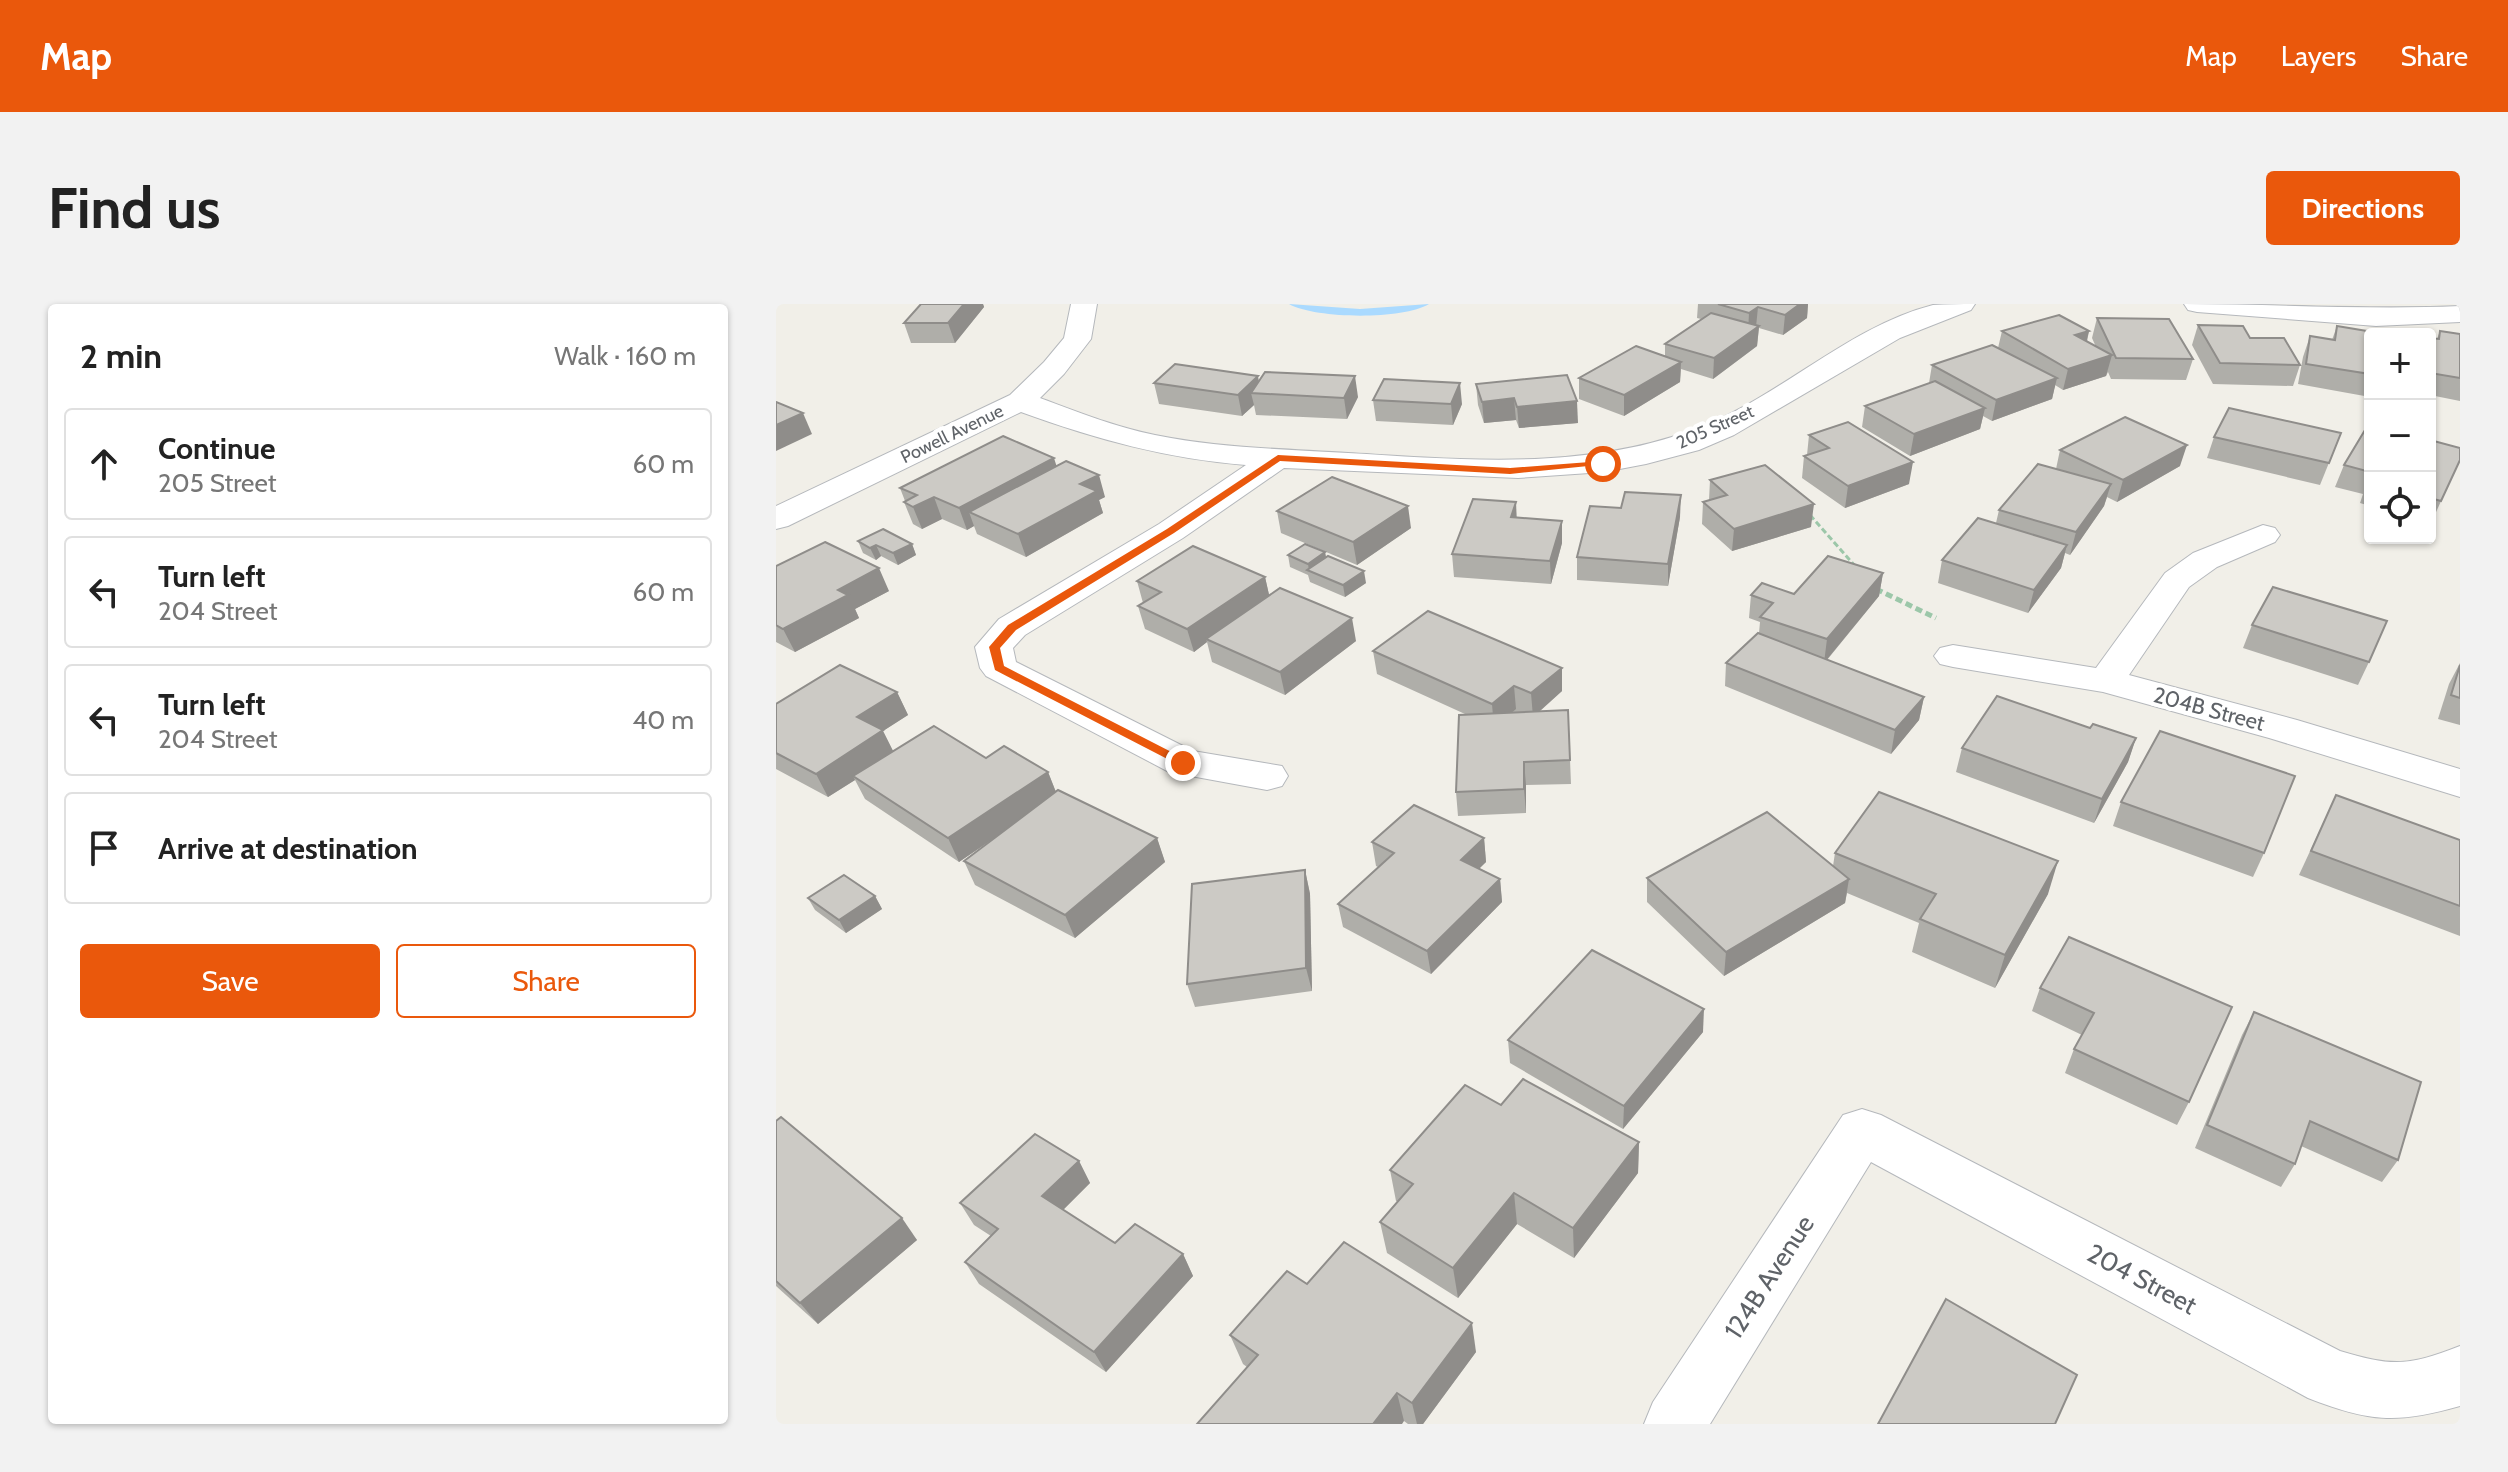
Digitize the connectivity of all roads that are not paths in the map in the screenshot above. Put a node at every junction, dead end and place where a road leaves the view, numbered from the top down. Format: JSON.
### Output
{"nodes":[{"id":1,"x":1084,"y":304,"type":"edge"},
{"id":2,"x":2197,"y":304,"type":"edge"},
{"id":3,"x":1945,"y":306,"type":"edge"},
{"id":4,"x":2460,"y":314,"type":"edge"},
{"id":5,"x":1020,"y":401,"type":"junction"},
{"id":6,"x":1278,"y":458,"type":"junction"},
{"id":7,"x":776,"y":519,"type":"edge"},
{"id":8,"x":2263,"y":535,"type":"dead end"},
{"id":9,"x":1953,"y":656,"type":"road end"},
{"id":10,"x":2106,"y":681,"type":"junction"},
{"id":11,"x":1267,"y":776,"type":"dead end"},
{"id":12,"x":2460,"y":783,"type":"edge"},
{"id":13,"x":1862,"y":1131,"type":"joint"},
{"id":14,"x":2445,"y":1383,"type":"edge"},
{"id":15,"x":1675,"y":1424,"type":"edge"}],
"edges":[{"from":1,"to":5,"type":"street","name":"Powell Avenue"},
{"from":2,"to":4,"type":"street"},
{"from":3,"to":6,"type":"street","name":"205 Street"},
{"from":5,"to":6,"type":"street","name":"205 Street"},
{"from":5,"to":7,"type":"street","name":"Powell Avenue"},
{"from":6,"to":11,"type":"street"},
{"from":8,"to":10,"type":"street"},
{"from":9,"to":10,"type":"street","name":"204B Street"},
{"from":10,"to":12,"type":"street","name":"204B Street"},
{"from":13,"to":14,"type":"street","name":"204 Street"},
{"from":13,"to":15,"type":"street","name":"124B Avenue"}]}
